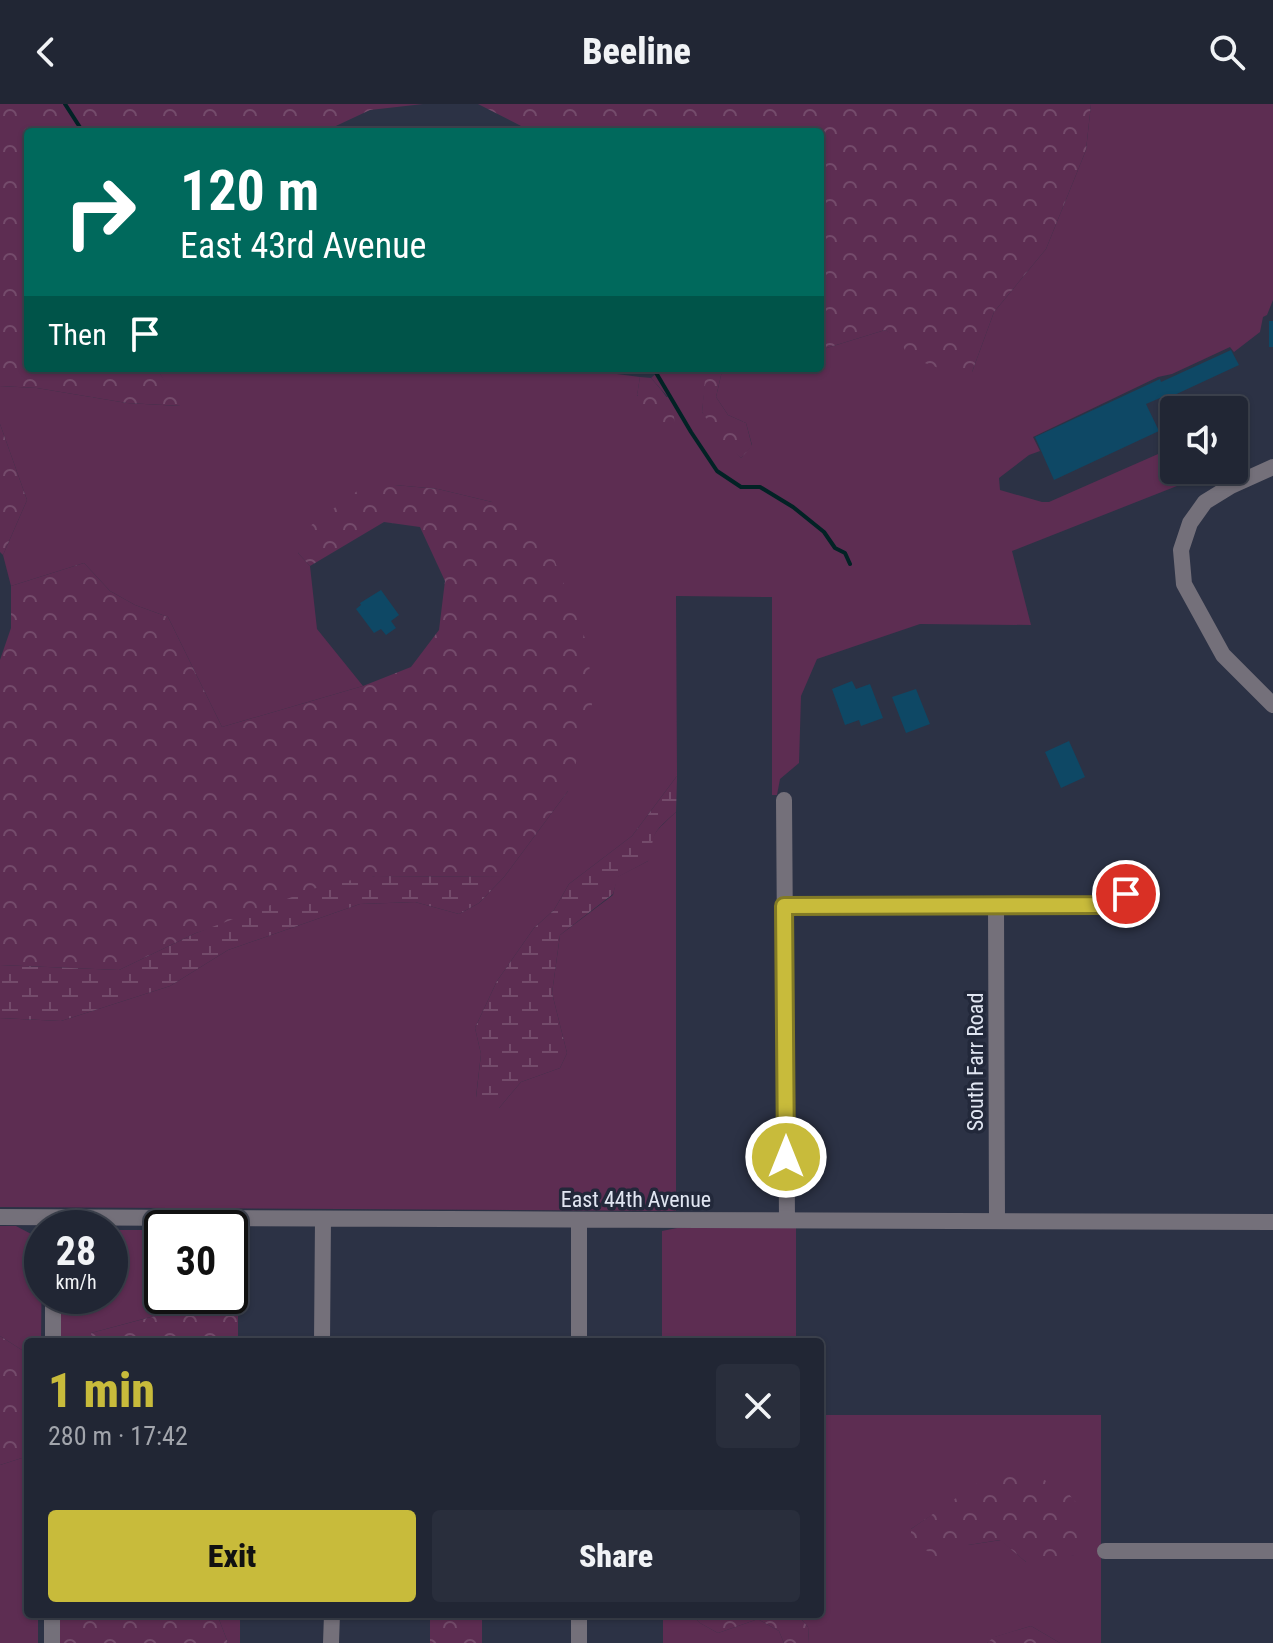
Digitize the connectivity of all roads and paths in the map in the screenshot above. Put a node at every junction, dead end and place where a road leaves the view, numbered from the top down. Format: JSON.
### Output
{"nodes":[{"id":1,"x":1273,"y":467,"type":"edge"},
{"id":2,"x":1273,"y":705,"type":"edge"},
{"id":3,"x":784,"y":800,"type":"dead end"},
{"id":4,"x":1126,"y":894,"type":"dead end"},
{"id":5,"x":996,"y":905,"type":"junction"},
{"id":6,"x":784,"y":906,"type":"junction"},
{"id":7,"x":0,"y":1217,"type":"edge"},
{"id":8,"x":997,"y":1219,"type":"junction"},
{"id":9,"x":24,"y":1220,"type":"edge"},
{"id":10,"x":323,"y":1220,"type":"junction"},
{"id":11,"x":787,"y":1220,"type":"junction"},
{"id":12,"x":579,"y":1221,"type":"junction"},
{"id":13,"x":128,"y":1222,"type":"edge"},
{"id":14,"x":1273,"y":1222,"type":"edge"},
{"id":15,"x":53,"y":1314,"type":"edge"},
{"id":16,"x":53,"y":1338,"type":"edge"},
{"id":17,"x":322,"y":1338,"type":"edge"},
{"id":18,"x":579,"y":1338,"type":"edge"},
{"id":19,"x":1105,"y":1551,"type":"dead end"},
{"id":20,"x":1273,"y":1551,"type":"edge"},
{"id":21,"x":52,"y":1618,"type":"edge"},
{"id":22,"x":332,"y":1618,"type":"edge"},
{"id":23,"x":579,"y":1618,"type":"edge"},
{"id":24,"x":52,"y":1643,"type":"edge"},
{"id":25,"x":331,"y":1643,"type":"edge"},
{"id":26,"x":579,"y":1643,"type":"edge"}],
"edges":[{"from":1,"to":2,"type":"street"},
{"from":3,"to":6,"type":"street"},
{"from":4,"to":5,"type":"street"},
{"from":5,"to":6,"type":"street"},
{"from":5,"to":8,"type":"street","name":"South Farr Road"},
{"from":6,"to":11,"type":"street"},
{"from":7,"to":9,"type":"street","name":"East 44th Avenue"},
{"from":8,"to":11,"type":"street","name":"East 44th Avenue"},
{"from":8,"to":14,"type":"street","name":"East 44th Avenue"},
{"from":10,"to":12,"type":"street","name":"East 44th Avenue"},
{"from":10,"to":13,"type":"street","name":"East 44th Avenue"},
{"from":10,"to":17,"type":"street"},
{"from":11,"to":12,"type":"street","name":"East 44th Avenue"},
{"from":12,"to":18,"type":"street"},
{"from":15,"to":16,"type":"street"},
{"from":19,"to":20,"type":"street"},
{"from":21,"to":24,"type":"street"},
{"from":22,"to":25,"type":"street"},
{"from":23,"to":26,"type":"street"}]}
